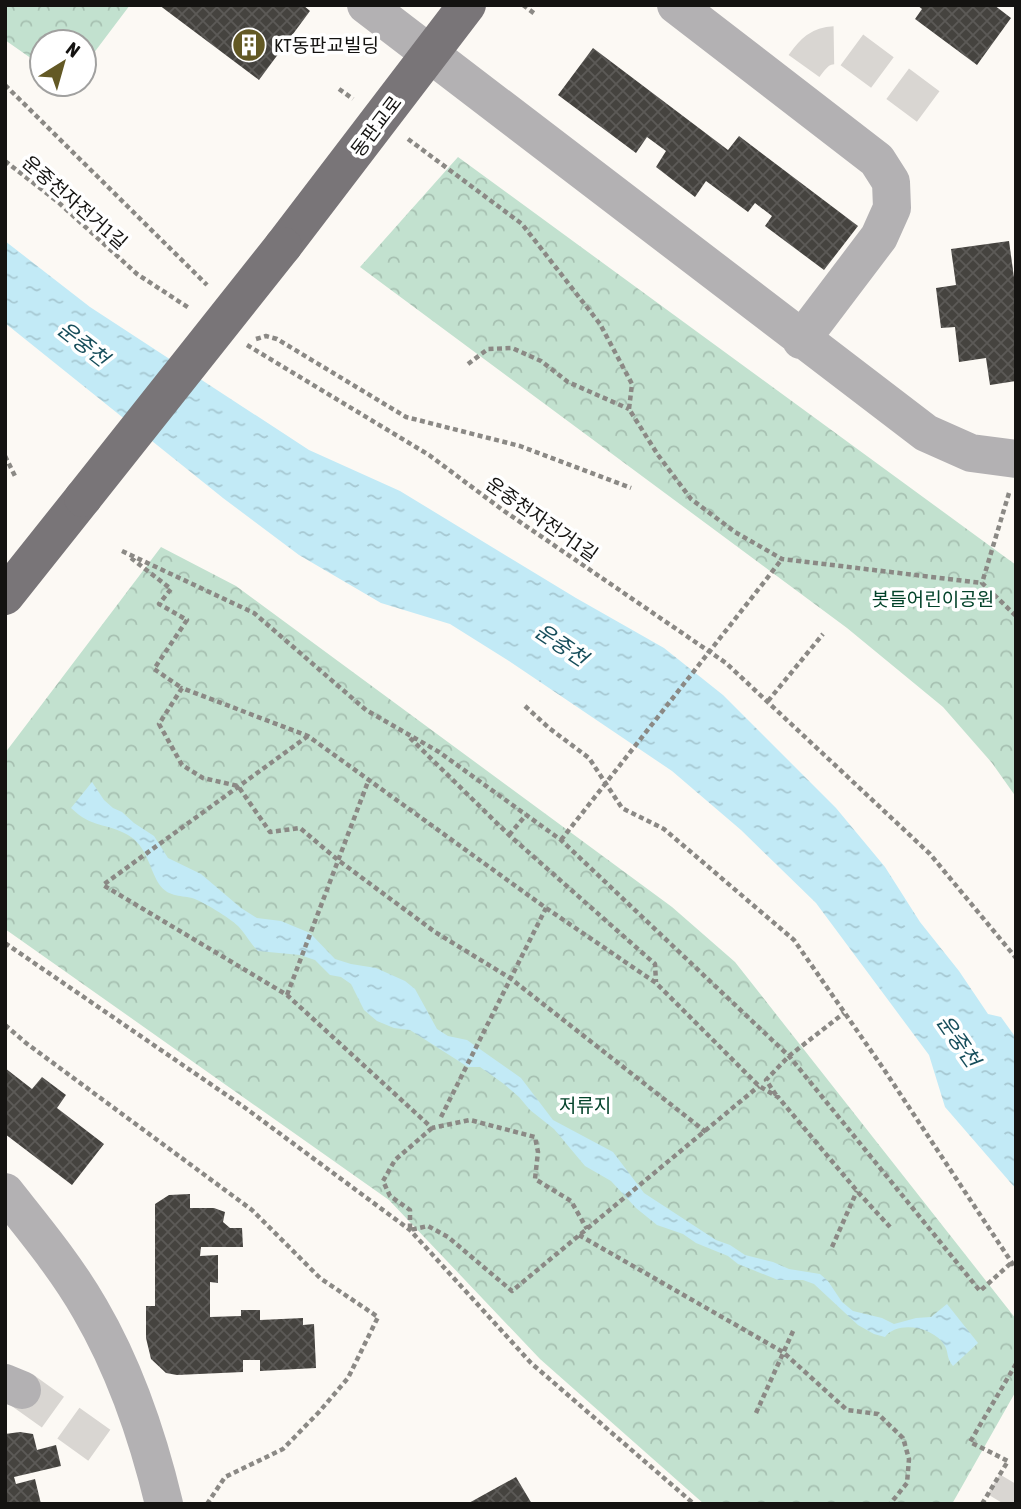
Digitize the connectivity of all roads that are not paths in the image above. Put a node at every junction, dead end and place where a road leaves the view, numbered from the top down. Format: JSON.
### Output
{"nodes":[{"id":1,"x":366,"y":5,"type":"edge"},
{"id":2,"x":467,"y":5,"type":"edge"},
{"id":3,"x":676,"y":5,"type":"edge"},
{"id":4,"x":431,"y":54,"type":"junction"},
{"id":5,"x":802,"y":340,"type":"junction"},
{"id":6,"x":1014,"y":471,"type":"edge"},
{"id":7,"x":5,"y":596,"type":"edge"},
{"id":8,"x":5,"y":1192,"type":"edge"},
{"id":9,"x":164,"y":1504,"type":"edge"}],
"edges":[{"from":1,"to":4,"type":"street"},
{"from":2,"to":4,"type":"main road","name":"동판교로"},
{"from":3,"to":5,"type":"street"},
{"from":4,"to":5,"type":"street"},
{"from":4,"to":7,"type":"main road","name":"동판교로","bridge":true},
{"from":5,"to":6,"type":"street"},
{"from":8,"to":9,"type":"street"}]}
